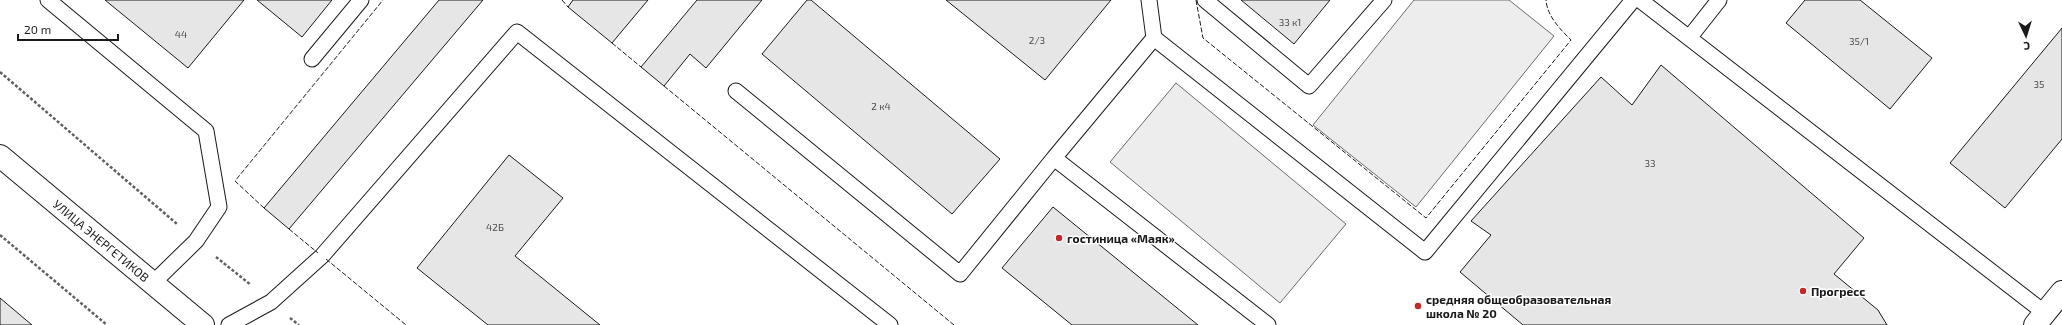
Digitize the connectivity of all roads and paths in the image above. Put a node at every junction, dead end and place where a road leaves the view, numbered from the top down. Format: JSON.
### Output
{"nodes":[{"id":1,"x":48,"y":0,"type":"edge"},
{"id":2,"x":361,"y":0,"type":"edge"},
{"id":3,"x":1148,"y":0,"type":"edge"},
{"id":4,"x":1205,"y":0,"type":"edge"},
{"id":5,"x":1384,"y":0,"type":"edge"},
{"id":6,"x":1633,"y":0,"type":"edge"},
{"id":7,"x":1640,"y":0,"type":"edge"},
{"id":8,"x":1719,"y":0,"type":"edge"},
{"id":9,"x":1154,"y":38,"type":"junction"},
{"id":10,"x":1689,"y":38,"type":"junction"},
{"id":11,"x":312,"y":59,"type":"dead end"},
{"id":12,"x":0,"y":72,"type":"edge"},
{"id":13,"x":736,"y":91,"type":"dead end"},
{"id":14,"x":0,"y":156,"type":"edge"},
{"id":15,"x":1054,"y":158,"type":"junction"},
{"id":16,"x":0,"y":235,"type":"edge"},
{"id":17,"x":196,"y":241,"type":"junction"},
{"id":18,"x":153,"y":283,"type":"junction"},
{"id":19,"x":2062,"y":292,"type":"edge"},
{"id":20,"x":271,"y":302,"type":"junction"},
{"id":21,"x":2040,"y":319,"type":"edge"},
{"id":22,"x":107,"y":325,"type":"edge"},
{"id":23,"x":203,"y":325,"type":"edge"},
{"id":24,"x":229,"y":325,"type":"edge"},
{"id":25,"x":299,"y":325,"type":"edge"},
{"id":26,"x":890,"y":325,"type":"edge"},
{"id":27,"x":1268,"y":325,"type":"edge"}],
"edges":[{"from":1,"to":17,"type":"lane"},
{"from":2,"to":11,"type":"lane"},
{"from":3,"to":9,"type":"lane"},
{"from":4,"to":5,"type":"lane"},
{"from":6,"to":9,"type":"lane"},
{"from":7,"to":10,"type":"lane"},
{"from":8,"to":10,"type":"lane"},
{"from":9,"to":15,"type":"lane"},
{"from":10,"to":21,"type":"lane"},
{"from":12,"to":17,"type":"path"},
{"from":13,"to":15,"type":"lane"},
{"from":14,"to":18,"type":"street","name":"УЛИЦА ЭНЕРГЕТИКОВ"},
{"from":15,"to":27,"type":"lane"},
{"from":16,"to":22,"type":"path"},
{"from":17,"to":18,"type":"lane"},
{"from":17,"to":20,"type":"path"},
{"from":18,"to":23,"type":"street","name":"УЛИЦА ЭНЕРГЕТИКОВ"},
{"from":19,"to":21,"type":"street"},
{"from":20,"to":24,"type":"lane"},
{"from":20,"to":25,"type":"path"},
{"from":20,"to":26,"type":"lane"}]}
